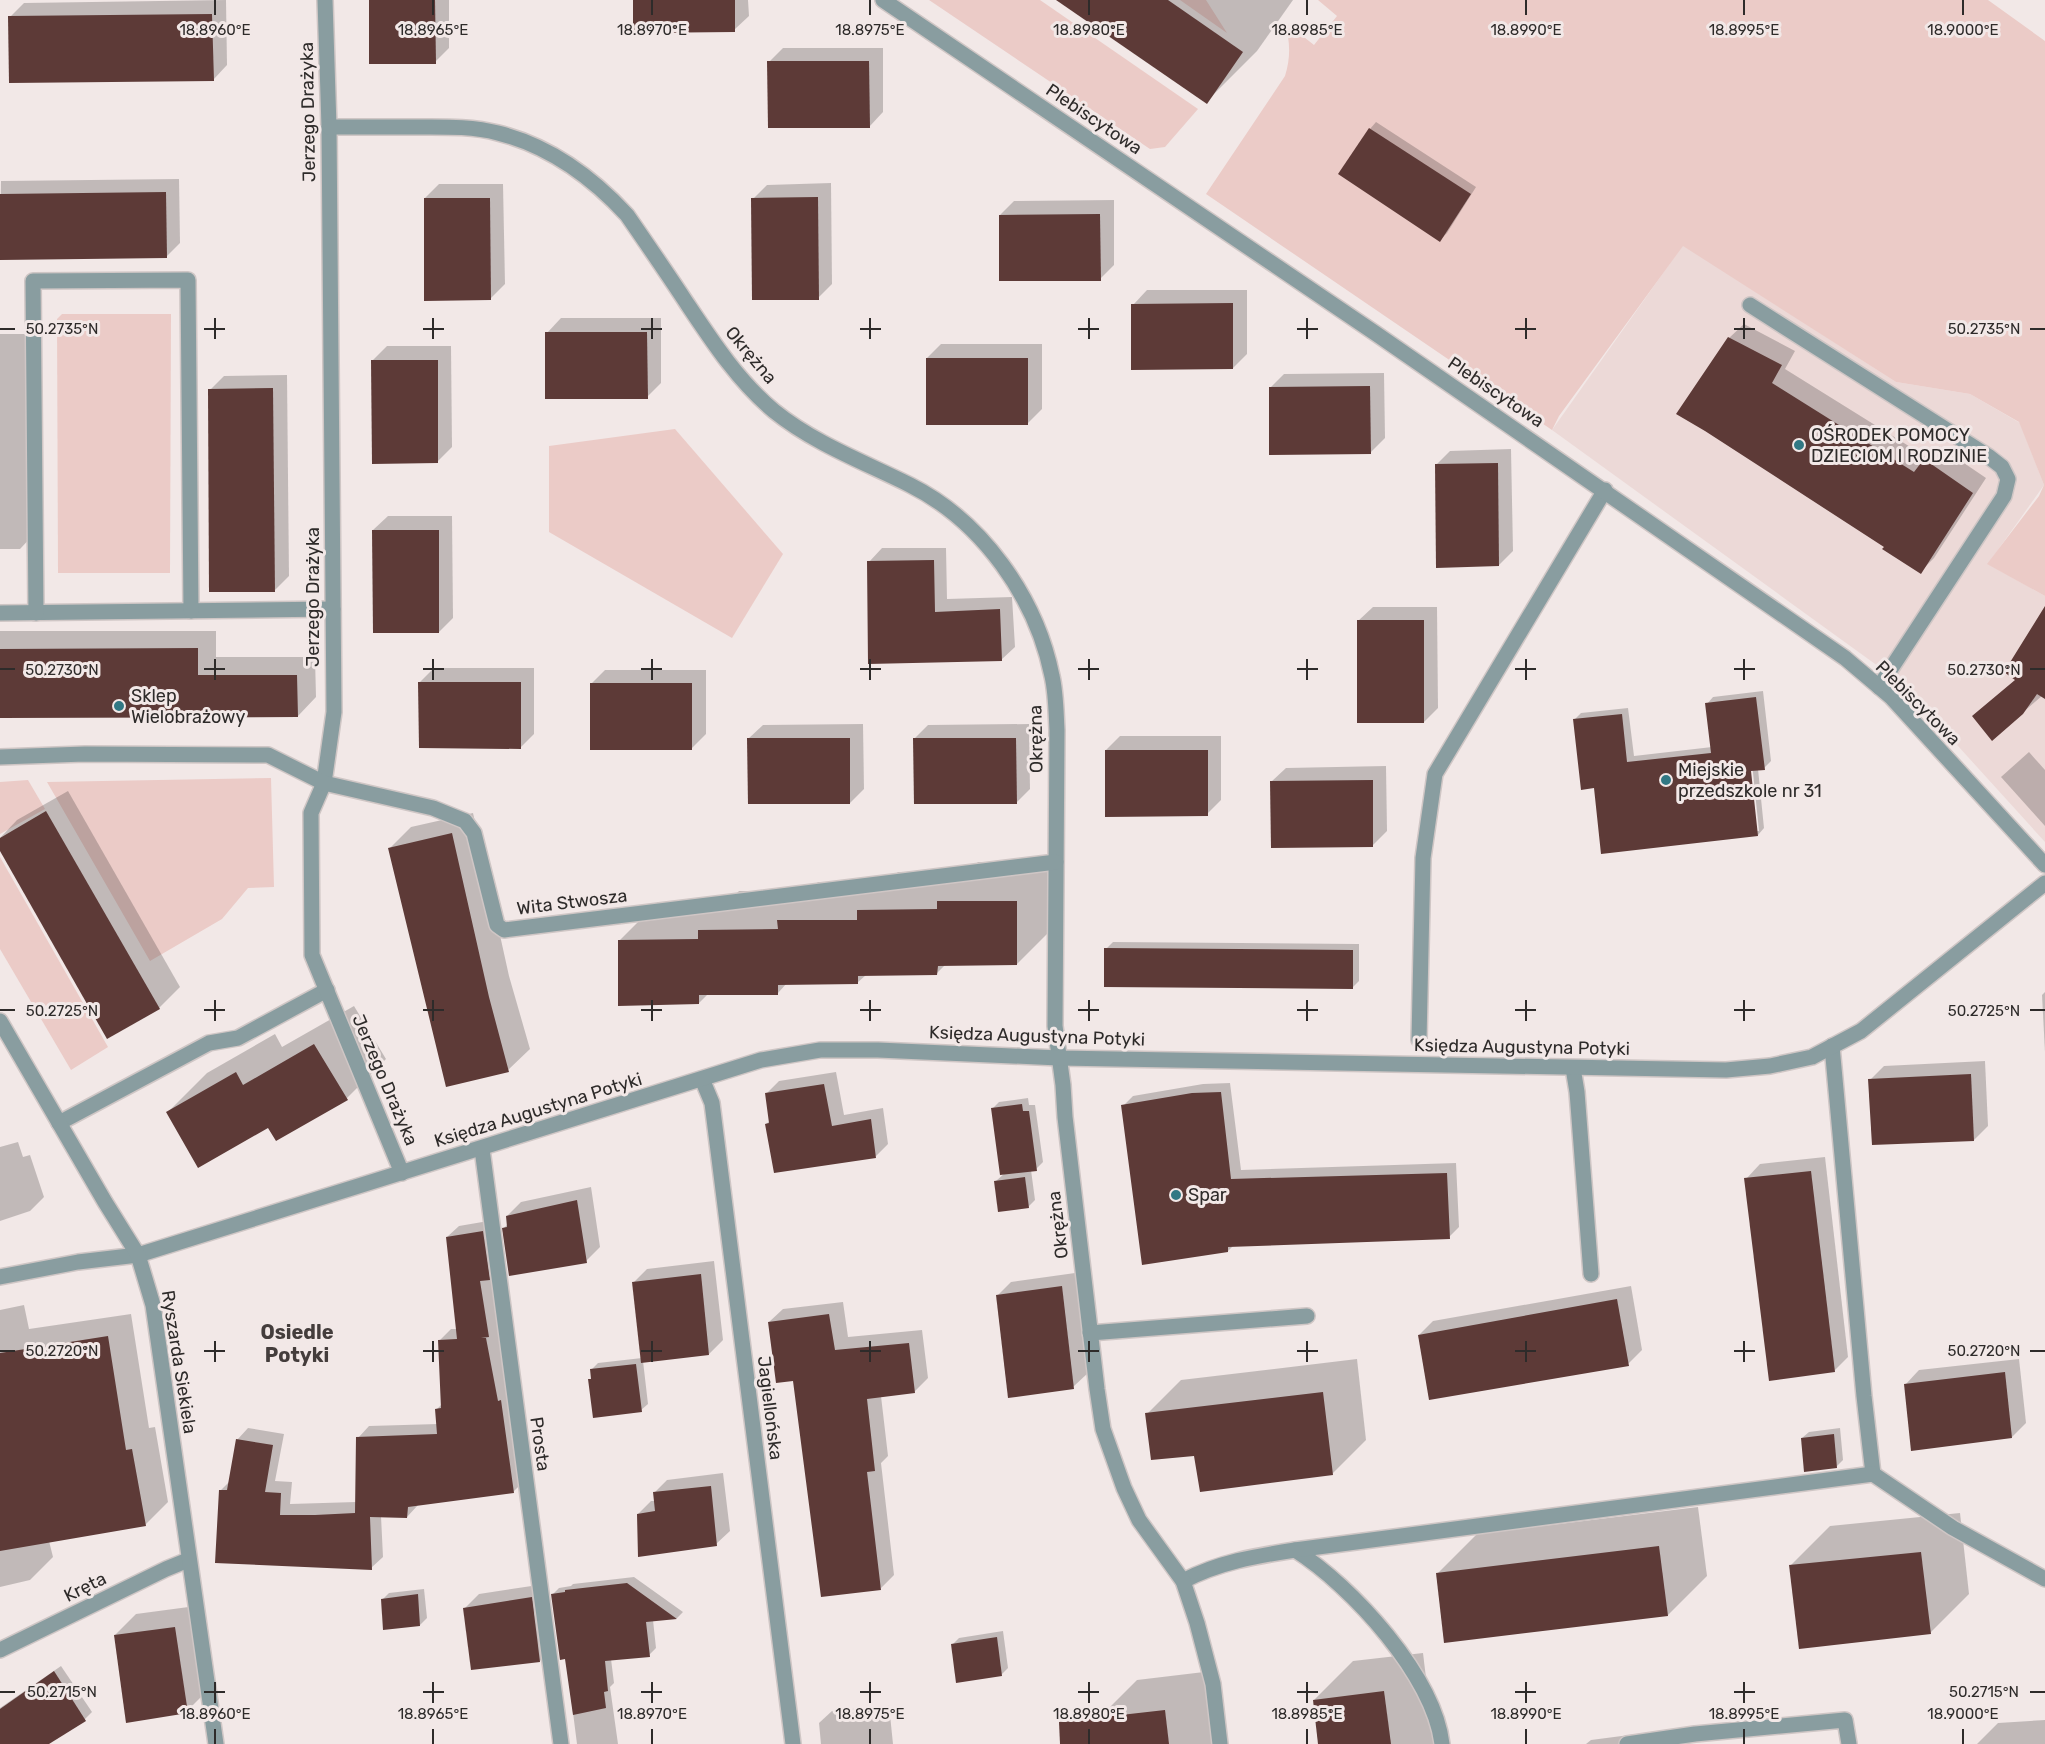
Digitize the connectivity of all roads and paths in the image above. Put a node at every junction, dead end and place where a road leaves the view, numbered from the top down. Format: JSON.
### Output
{"nodes":[{"id":1,"x":325,"y":0,"type":"edge"},
{"id":2,"x":883,"y":0,"type":"edge"},
{"id":3,"x":329,"y":127,"type":"junction"},
{"id":4,"x":1750,"y":305,"type":"dead end"},
{"id":5,"x":1605,"y":490,"type":"junction"},
{"id":6,"x":333,"y":609,"type":"junction"},
{"id":7,"x":191,"y":611,"type":"junction"},
{"id":8,"x":0,"y":613,"type":"edge"},
{"id":9,"x":36,"y":613,"type":"junction"},
{"id":10,"x":1879,"y":687,"type":"junction"},
{"id":11,"x":0,"y":757,"type":"edge"},
{"id":12,"x":324,"y":783,"type":"junction"},
{"id":13,"x":1056,"y":862,"type":"junction"},
{"id":14,"x":2045,"y":865,"type":"edge"},
{"id":15,"x":2045,"y":883,"type":"edge"},
{"id":16,"x":327,"y":990,"type":"junction"},
{"id":17,"x":0,"y":1022,"type":"edge"},
{"id":18,"x":1419,"y":1040,"type":"dead end"},
{"id":19,"x":1832,"y":1046,"type":"junction"},
{"id":20,"x":1059,"y":1058,"type":"junction"},
{"id":21,"x":1573,"y":1068,"type":"junction"},
{"id":22,"x":702,"y":1079,"type":"junction"},
{"id":23,"x":59,"y":1124,"type":"junction"},
{"id":24,"x":482,"y":1149,"type":"junction"},
{"id":25,"x":402,"y":1173,"type":"junction"},
{"id":26,"x":138,"y":1255,"type":"junction"},
{"id":27,"x":1591,"y":1274,"type":"dead end"},
{"id":28,"x":0,"y":1277,"type":"edge"},
{"id":29,"x":1307,"y":1316,"type":"dead end"},
{"id":30,"x":1090,"y":1334,"type":"junction"},
{"id":31,"x":1873,"y":1474,"type":"junction"},
{"id":32,"x":1295,"y":1550,"type":"junction"},
{"id":33,"x":188,"y":1560,"type":"junction"},
{"id":34,"x":2045,"y":1579,"type":"edge"},
{"id":35,"x":1183,"y":1581,"type":"junction"},
{"id":36,"x":0,"y":1650,"type":"edge"},
{"id":37,"x":1746,"y":1737,"type":"edge"},
{"id":38,"x":216,"y":1744,"type":"edge"},
{"id":39,"x":561,"y":1744,"type":"edge"},
{"id":40,"x":793,"y":1744,"type":"edge"},
{"id":41,"x":1220,"y":1744,"type":"edge"},
{"id":42,"x":1442,"y":1744,"type":"edge"},
{"id":43,"x":1627,"y":1744,"type":"edge"},
{"id":44,"x":1849,"y":1744,"type":"edge"}],
"edges":[{"from":1,"to":3,"type":"street","name":"Jerzego Drażyka"},
{"from":2,"to":5,"type":"street","name":"Plebiscytowa"},
{"from":3,"to":6,"type":"street","name":"Jerzego Drażyka"},
{"from":3,"to":13,"type":"street","name":"Okrężna"},
{"from":4,"to":10,"type":"street"},
{"from":5,"to":10,"type":"street","name":"Plebiscytowa"},
{"from":5,"to":18,"type":"street"},
{"from":6,"to":7,"type":"street"},
{"from":6,"to":12,"type":"street","name":"Jerzego Drażyka"},
{"from":7,"to":9,"type":"street"},
{"from":7,"to":9,"type":"street"},
{"from":8,"to":9,"type":"street"},
{"from":10,"to":14,"type":"street","name":"Plebiscytowa"},
{"from":11,"to":12,"type":"street","name":"Wita Stwosza"},
{"from":12,"to":13,"type":"street","name":"Wita Stwosza"},
{"from":12,"to":16,"type":"street","name":"Jerzego Drażyka"},
{"from":13,"to":20,"type":"street","name":"Okrężna"},
{"from":15,"to":19,"type":"street","name":"Księdza Augustyna Potyki"},
{"from":16,"to":23,"type":"street"},
{"from":16,"to":25,"type":"street","name":"Jerzego Drażyka"},
{"from":17,"to":23,"type":"street","name":"Ryszarda Siekiela"},
{"from":19,"to":21,"type":"street","name":"Księdza Augustyna Potyki"},
{"from":19,"to":31,"type":"street"},
{"from":20,"to":21,"type":"street","name":"Księdza Augustyna Potyki"},
{"from":20,"to":22,"type":"street","name":"Księdza Augustyna Potyki"},
{"from":20,"to":30,"type":"street","name":"Okrężna"},
{"from":21,"to":27,"type":"street"},
{"from":22,"to":24,"type":"street","name":"Księdza Augustyna Potyki"},
{"from":22,"to":40,"type":"street","name":"Jagiellońska"},
{"from":23,"to":26,"type":"street","name":"Ryszarda Siekiela"},
{"from":24,"to":25,"type":"street","name":"Księdza Augustyna Potyki"},
{"from":24,"to":39,"type":"street","name":"Prosta"},
{"from":25,"to":26,"type":"street","name":"Księdza Augustyna Potyki"},
{"from":26,"to":28,"type":"street","name":"Księdza Augustyna Potyki"},
{"from":26,"to":33,"type":"street","name":"Ryszarda Siekiela"},
{"from":29,"to":30,"type":"street"},
{"from":30,"to":35,"type":"street","name":"Okrężna"},
{"from":31,"to":32,"type":"street"},
{"from":31,"to":34,"type":"street"},
{"from":32,"to":35,"type":"street"},
{"from":32,"to":42,"type":"street"},
{"from":33,"to":36,"type":"street","name":"Kręta"},
{"from":33,"to":38,"type":"street","name":"Ryszarda Siekiela"},
{"from":35,"to":41,"type":"street","name":"Okrężna"},
{"from":37,"to":43,"type":"street"},
{"from":37,"to":44,"type":"street"}]}
